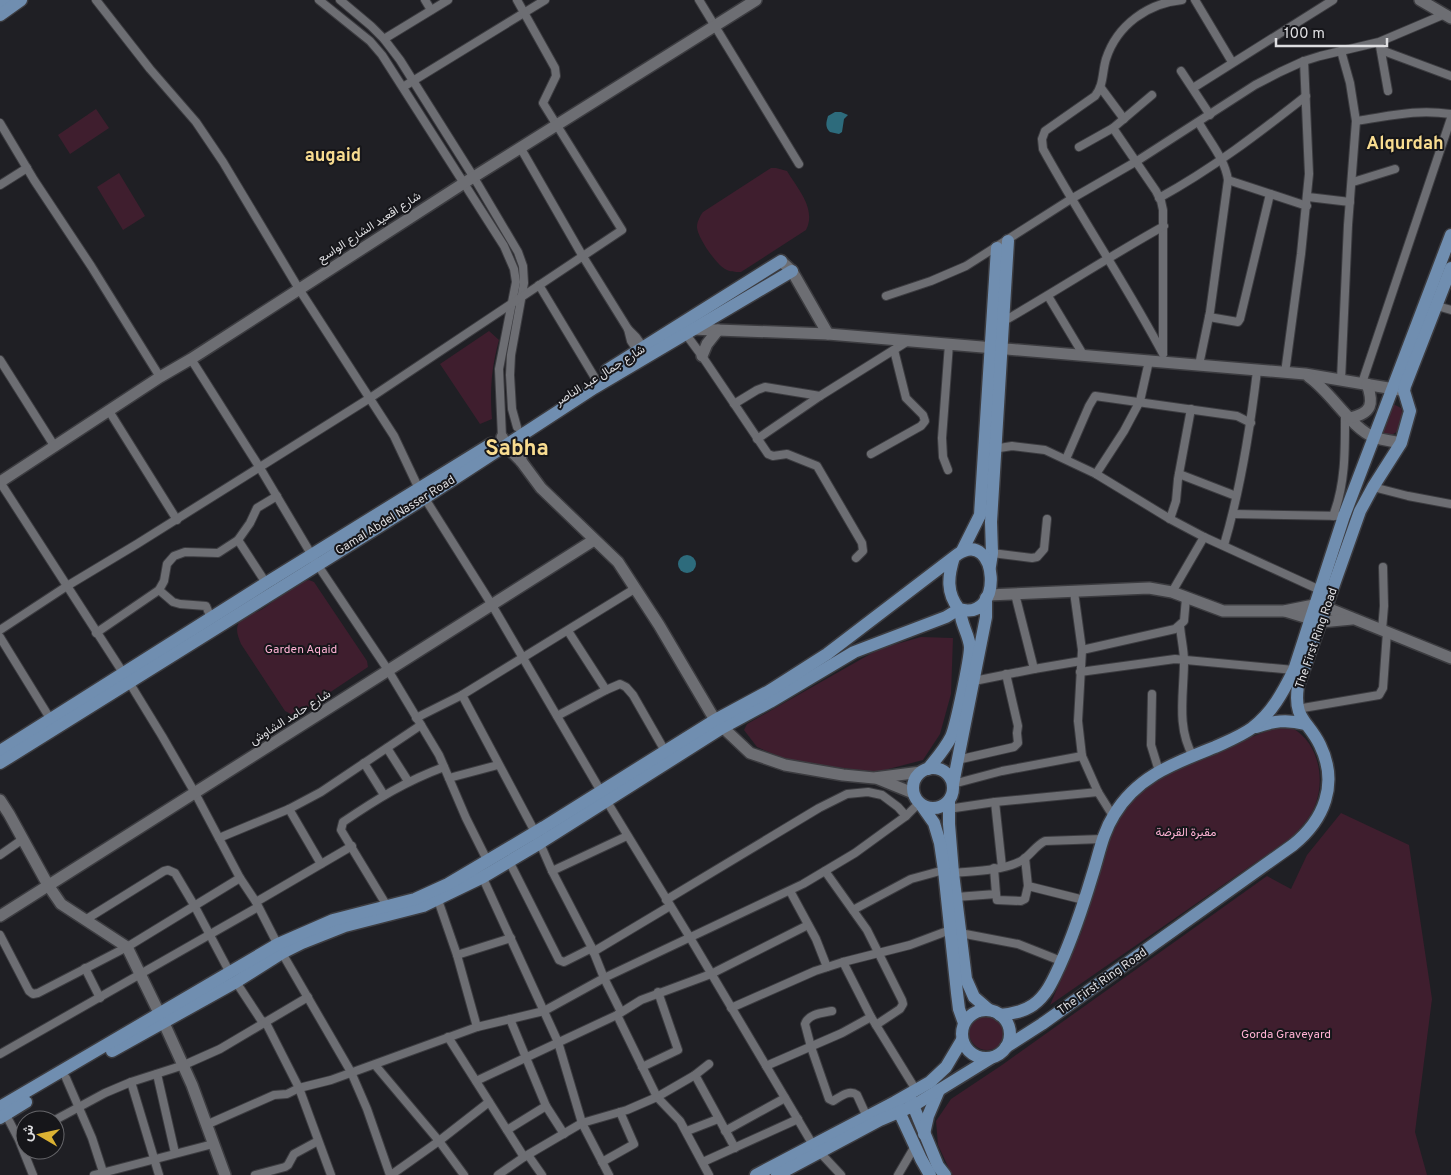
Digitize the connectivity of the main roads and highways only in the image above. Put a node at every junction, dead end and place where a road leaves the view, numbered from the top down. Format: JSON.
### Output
{"nodes":[{"id":1,"x":5,"y":0,"type":"edge"},
{"id":2,"x":21,"y":0,"type":"edge"},
{"id":3,"x":0,"y":4,"type":"edge"},
{"id":4,"x":0,"y":15,"type":"edge"},
{"id":5,"x":1451,"y":235,"type":"edge"},
{"id":6,"x":781,"y":261,"type":"road end"},
{"id":7,"x":1451,"y":268,"type":"edge"},
{"id":8,"x":792,"y":270,"type":"road end"},
{"id":9,"x":687,"y":328,"type":"junction"},
{"id":10,"x":997,"y":348,"type":"junction"},
{"id":11,"x":643,"y":353,"type":"junction"},
{"id":12,"x":1398,"y":390,"type":"junction"},
{"id":13,"x":520,"y":430,"type":"junction"},
{"id":14,"x":990,"y":449,"type":"junction"},
{"id":15,"x":958,"y":554,"type":"junction"},
{"id":16,"x":314,"y":559,"type":"junction"},
{"id":17,"x":990,"y":566,"type":"junction"},
{"id":18,"x":987,"y":597,"type":"junction"},
{"id":19,"x":1320,"y":606,"type":"junction"},
{"id":20,"x":960,"y":609,"type":"junction"},
{"id":21,"x":1315,"y":621,"type":"junction"},
{"id":22,"x":126,"y":678,"type":"junction"},
{"id":23,"x":718,"y":724,"type":"junction"},
{"id":24,"x":1305,"y":724,"type":"junction"},
{"id":25,"x":1252,"y":728,"type":"junction"},
{"id":26,"x":0,"y":752,"type":"edge"},
{"id":27,"x":0,"y":763,"type":"edge"},
{"id":28,"x":924,"y":770,"type":"junction"},
{"id":29,"x":952,"y":784,"type":"junction"},
{"id":30,"x":604,"y":796,"type":"junction"},
{"id":31,"x":918,"y":801,"type":"junction"},
{"id":32,"x":948,"y":805,"type":"junction"},
{"id":33,"x":538,"y":838,"type":"junction"},
{"id":34,"x":482,"y":868,"type":"junction"},
{"id":35,"x":949,"y":872,"type":"junction"},
{"id":36,"x":955,"y":931,"type":"junction"},
{"id":37,"x":280,"y":948,"type":"junction"},
{"id":38,"x":995,"y":1012,"type":"junction"},
{"id":39,"x":161,"y":1017,"type":"junction"},
{"id":40,"x":964,"y":1024,"type":"junction"},
{"id":41,"x":962,"y":1040,"type":"junction"},
{"id":42,"x":1006,"y":1047,"type":"junction"},
{"id":43,"x":991,"y":1058,"type":"junction"},
{"id":44,"x":939,"y":1090,"type":"junction"},
{"id":45,"x":912,"y":1097,"type":"junction"},
{"id":46,"x":897,"y":1107,"type":"junction"},
{"id":47,"x":2,"y":1111,"type":"edge"},
{"id":48,"x":880,"y":1120,"type":"junction"},
{"id":49,"x":908,"y":1130,"type":"junction"},
{"id":50,"x":924,"y":1134,"type":"junction"},
{"id":51,"x":816,"y":1149,"type":"junction"},
{"id":52,"x":756,"y":1175,"type":"edge"},
{"id":53,"x":777,"y":1175,"type":"edge"},
{"id":54,"x":930,"y":1175,"type":"edge"},
{"id":55,"x":945,"y":1175,"type":"edge"}],
"edges":[{"from":1,"to":3,"type":"main road"},
{"from":2,"to":4,"type":"main road"},
{"from":5,"to":12,"type":"main road","name":"The First Ring Road"},
{"from":6,"to":9,"type":"main road"},
{"from":7,"to":12,"type":"main road","name":"The First Ring Road"},
{"from":8,"to":9,"type":"main road","name":"Gamal Abdel Nasser Road"},
{"from":9,"to":11,"type":"main road","name":"Gamal Abdel Nasser Road"},
{"from":10,"to":10,"type":"main road"},
{"from":10,"to":14,"type":"main road"},
{"from":11,"to":13,"type":"main road","name":"Gamal Abdel Nasser Road"},
{"from":11,"to":13,"type":"main road","name":"شارع جمال عبد الناصر"},
{"from":12,"to":19,"type":"main road","name":"The First Ring Road"},
{"from":12,"to":19,"type":"main road","name":"The First Ring Road"},
{"from":13,"to":16,"type":"main road","name":"Gamal Abdel Nasser Road"},
{"from":14,"to":15,"type":"main road"},
{"from":14,"to":17,"type":"main road"},
{"from":15,"to":17,"type":"main road"},
{"from":15,"to":20,"type":"main road"},
{"from":15,"to":23,"type":"main road"},
{"from":16,"to":22,"type":"main road","name":"Gamal Abdel Nasser Road"},
{"from":16,"to":22,"type":"main road","name":"Gamal Abdel Nasser Road"},
{"from":17,"to":18,"type":"main road"},
{"from":18,"to":20,"type":"main road"},
{"from":18,"to":29,"type":"main road"},
{"from":19,"to":21,"type":"main road","name":"The First Ring Road"},
{"from":20,"to":23,"type":"main road"},
{"from":20,"to":28,"type":"main road"},
{"from":21,"to":24,"type":"main road","name":"The First Ring Road"},
{"from":21,"to":25,"type":"main road","name":"The First Ring Road"},
{"from":22,"to":26,"type":"main road","name":"Gamal Abdel Nasser Road"},
{"from":22,"to":27,"type":"main road","name":"Gamal Abdel Nasser Road"},
{"from":23,"to":30,"type":"main road"},
{"from":23,"to":30,"type":"main road"},
{"from":24,"to":25,"type":"main road"},
{"from":24,"to":42,"type":"main road","name":"The First Ring Road"},
{"from":25,"to":38,"type":"main road","name":"The First Ring Road"},
{"from":28,"to":29,"type":"main road"},
{"from":28,"to":31,"type":"main road"},
{"from":29,"to":32,"type":"main road"},
{"from":30,"to":33,"type":"main road"},
{"from":31,"to":32,"type":"main road"},
{"from":31,"to":35,"type":"main road"},
{"from":32,"to":35,"type":"main road"},
{"from":33,"to":34,"type":"main road"},
{"from":33,"to":34,"type":"main road"},
{"from":34,"to":37,"type":"main road"},
{"from":34,"to":37,"type":"main road"},
{"from":35,"to":36,"type":"main road"},
{"from":35,"to":36,"type":"main road"},
{"from":36,"to":38,"type":"main road"},
{"from":36,"to":40,"type":"main road"},
{"from":37,"to":39,"type":"main road"},
{"from":38,"to":40,"type":"main road"},
{"from":38,"to":42,"type":"main road"},
{"from":39,"to":47,"type":"main road"},
{"from":39,"to":47,"type":"main road"},
{"from":40,"to":41,"type":"main road"},
{"from":41,"to":43,"type":"main road"},
{"from":41,"to":45,"type":"main road"},
{"from":42,"to":43,"type":"main road"},
{"from":43,"to":44,"type":"main road"},
{"from":44,"to":45,"type":"main road"},
{"from":44,"to":50,"type":"main road"},
{"from":45,"to":46,"type":"main road"},
{"from":45,"to":50,"type":"main road"},
{"from":46,"to":48,"type":"main road"},
{"from":46,"to":49,"type":"main road"},
{"from":46,"to":51,"type":"main road"},
{"from":48,"to":49,"type":"main road"},
{"from":48,"to":51,"type":"main road"},
{"from":49,"to":54,"type":"main road"},
{"from":50,"to":55,"type":"main road"},
{"from":51,"to":52,"type":"main road"},
{"from":51,"to":53,"type":"main road"}]}
